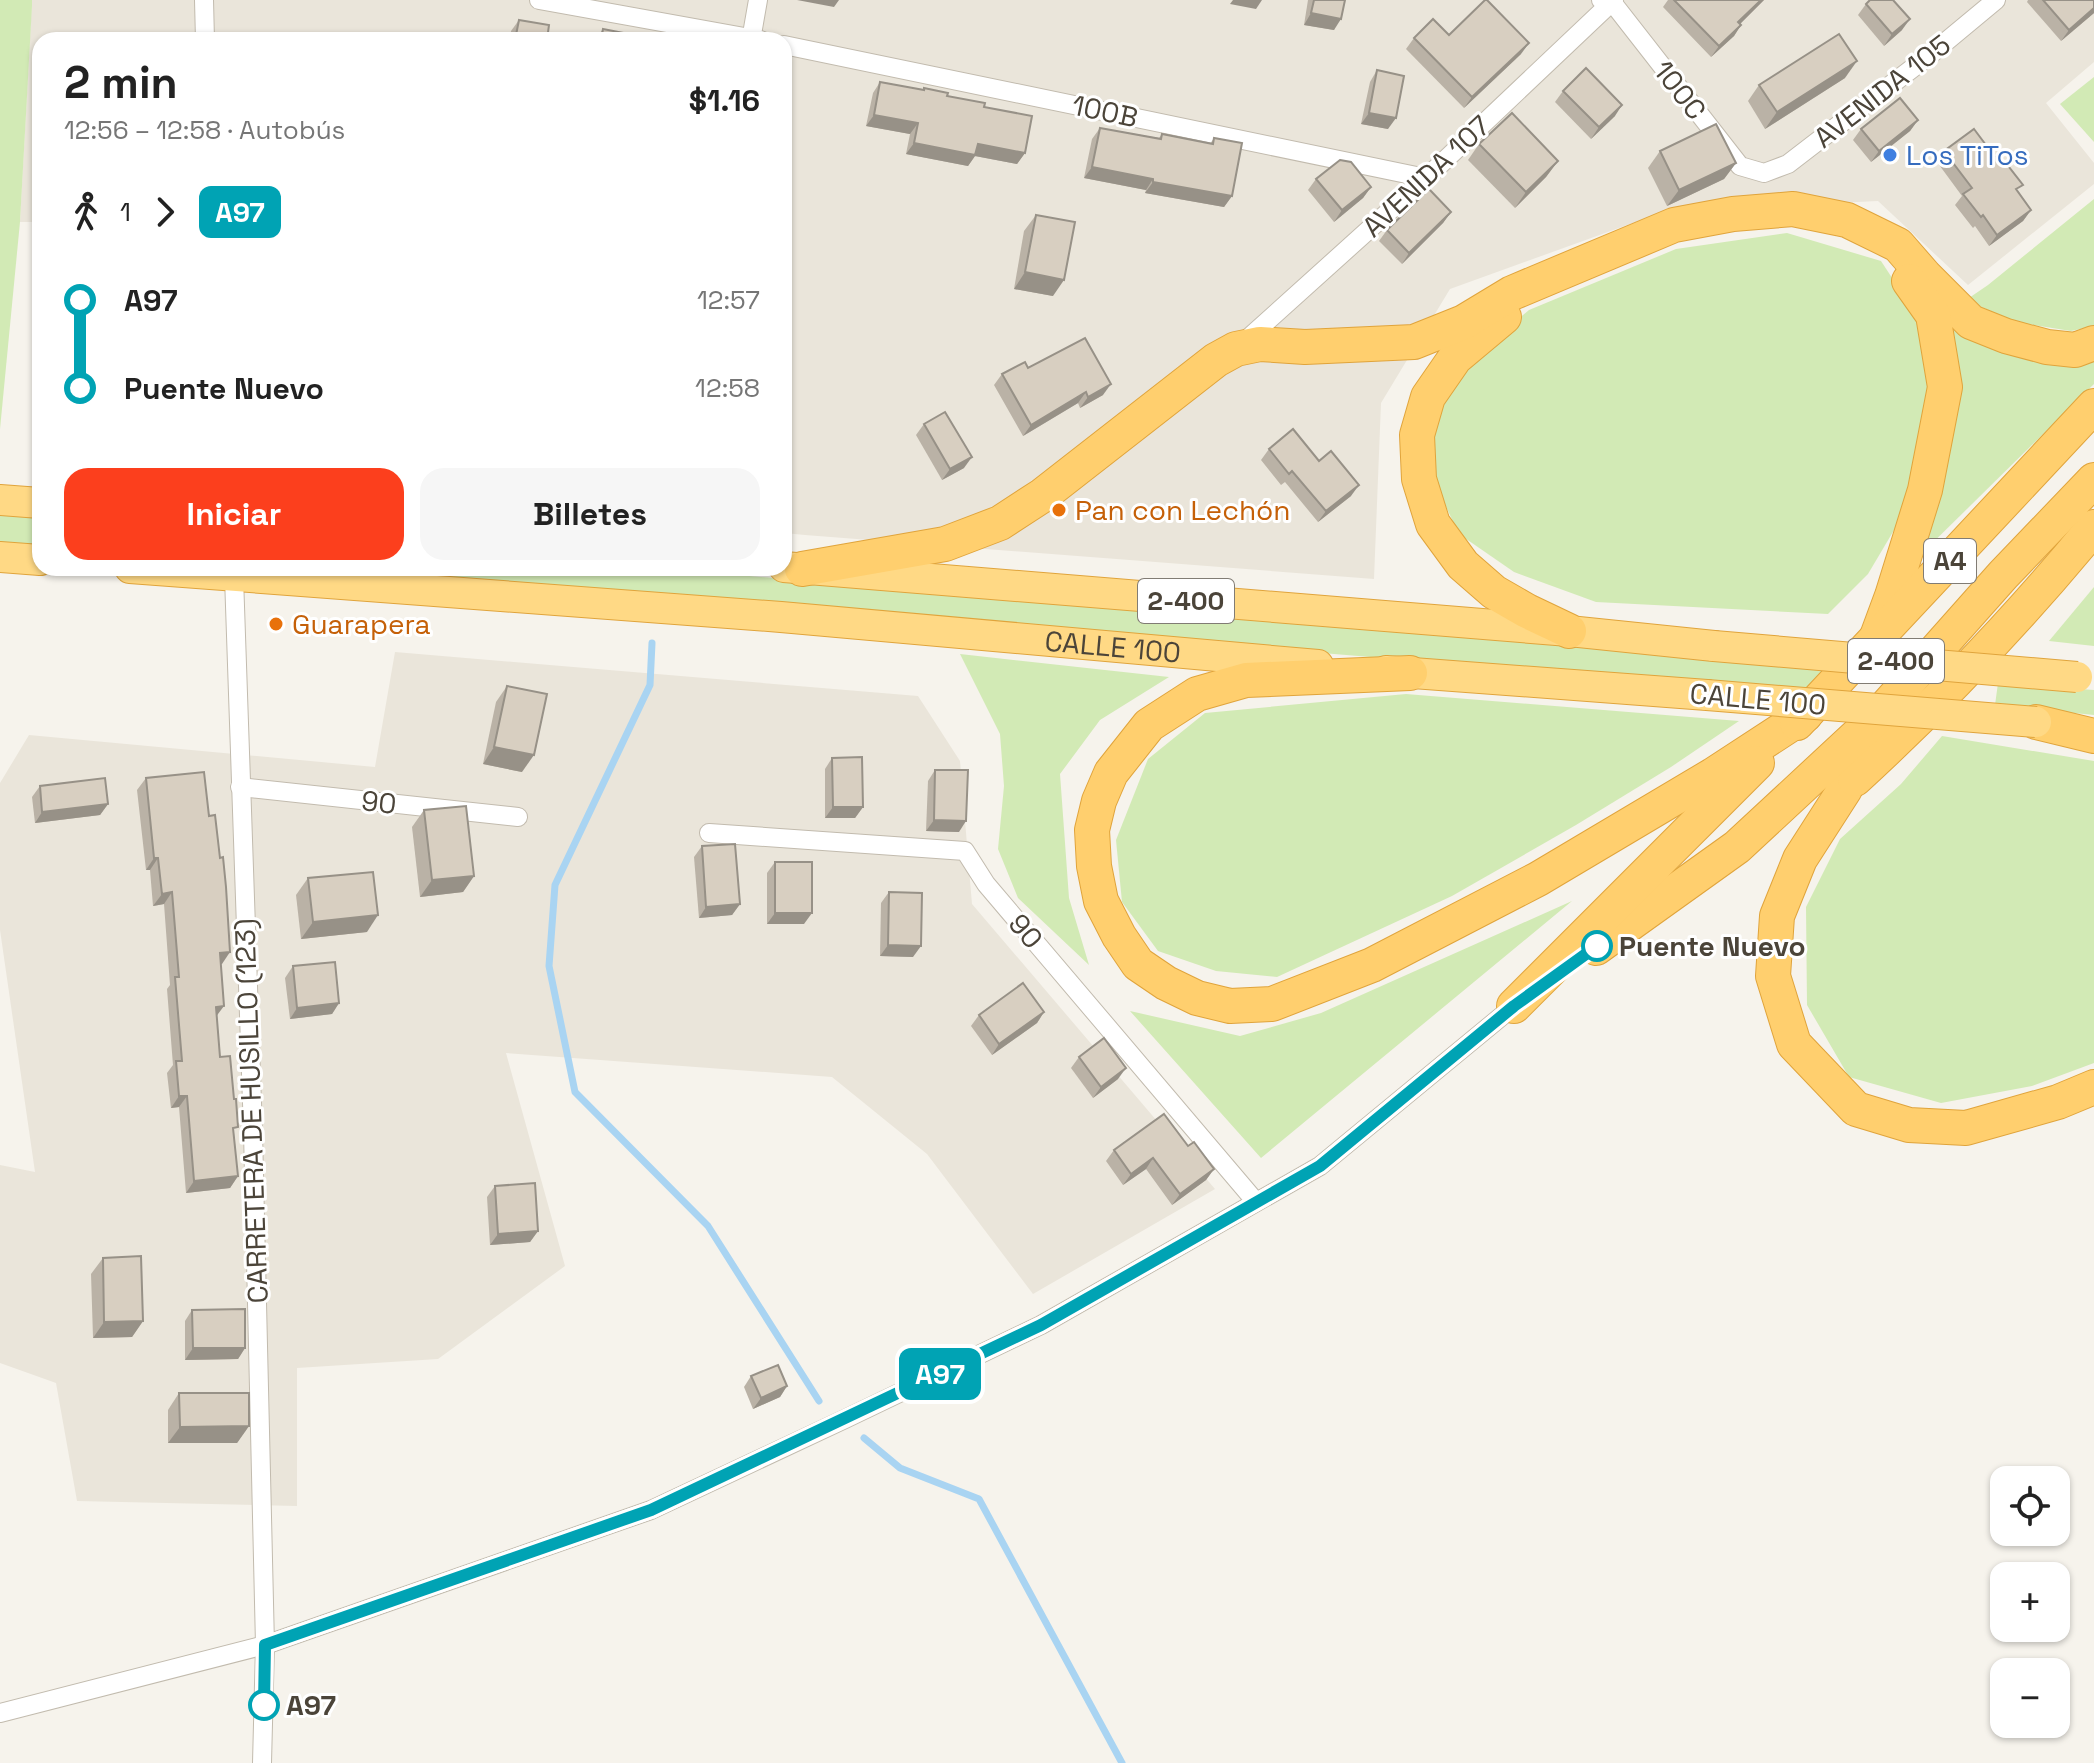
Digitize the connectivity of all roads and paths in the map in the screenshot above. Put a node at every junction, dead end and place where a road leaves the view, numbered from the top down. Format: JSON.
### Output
{"nodes":[{"id":1,"x":204,"y":0,"type":"edge"},
{"id":2,"x":539,"y":0,"type":"edge"},
{"id":3,"x":758,"y":0,"type":"edge"},
{"id":4,"x":1996,"y":0,"type":"edge"},
{"id":5,"x":1609,"y":1,"type":"edge"},
{"id":6,"x":205,"y":32,"type":"edge"},
{"id":7,"x":716,"y":32,"type":"edge"},
{"id":8,"x":756,"y":32,"type":"edge"},
{"id":9,"x":792,"y":47,"type":"edge"},
{"id":10,"x":1764,"y":173,"type":"joint"},
{"id":11,"x":1426,"y":178,"type":"junction"},
{"id":12,"x":2094,"y":343,"type":"edge"},
{"id":13,"x":1236,"y":349,"type":"junction"},
{"id":14,"x":2094,"y":406,"type":"edge"},
{"id":15,"x":2094,"y":480,"type":"edge"},
{"id":16,"x":0,"y":500,"type":"edge"},
{"id":17,"x":32,"y":502,"type":"edge"},
{"id":18,"x":2094,"y":527,"type":"edge"},
{"id":19,"x":0,"y":557,"type":"edge"},
{"id":20,"x":32,"y":559,"type":"edge"},
{"id":21,"x":793,"y":568,"type":"edge"},
{"id":22,"x":222,"y":576,"type":"edge"},
{"id":23,"x":234,"y":577,"type":"junction"},
{"id":24,"x":1569,"y":631,"type":"junction"},
{"id":25,"x":1875,"y":642,"type":"junction"},
{"id":26,"x":1410,"y":673,"type":"junction"},
{"id":27,"x":2086,"y":678,"type":"edge"},
{"id":28,"x":1805,"y":715,"type":"junction"},
{"id":29,"x":1876,"y":718,"type":"junction"},
{"id":30,"x":2036,"y":722,"type":"junction"},
{"id":31,"x":2094,"y":727,"type":"edge"},
{"id":32,"x":2094,"y":736,"type":"edge"},
{"id":33,"x":240,"y":787,"type":"junction"},
{"id":34,"x":1845,"y":789,"type":"junction"},
{"id":35,"x":518,"y":817,"type":"dead end"},
{"id":36,"x":709,"y":833,"type":"dead end"},
{"id":37,"x":1737,"y":847,"type":"junction"},
{"id":38,"x":1514,"y":1006,"type":"junction"},
{"id":39,"x":2094,"y":1087,"type":"edge"},
{"id":40,"x":1256,"y":1202,"type":"junction"},
{"id":41,"x":265,"y":1645,"type":"junction"},
{"id":42,"x":0,"y":1713,"type":"edge"},
{"id":43,"x":262,"y":1763,"type":"edge"}],
"edges":[{"from":1,"to":6,"type":"street"},
{"from":2,"to":7,"type":"street"},
{"from":3,"to":8,"type":"street"},
{"from":4,"to":10,"type":"street","name":"AVENIDA 105"},
{"from":5,"to":10,"type":"street","name":"100C"},
{"from":5,"to":11,"type":"street","name":"AVENIDA 107"},
{"from":9,"to":11,"type":"street","name":"100B"},
{"from":11,"to":13,"type":"street","name":"AVENIDA 107"},
{"from":12,"to":13,"type":"highway"},
{"from":13,"to":21,"type":"highway"},
{"from":14,"to":25,"type":"highway","number":"A4"},
{"from":15,"to":29,"type":"highway","number":"A4"},
{"from":16,"to":17,"type":"highway"},
{"from":18,"to":34,"type":"highway","number":"A4"},
{"from":19,"to":20,"type":"highway"},
{"from":21,"to":24,"type":"highway","name":"CALLE 100","number":"2-400"},
{"from":22,"to":23,"type":"highway","name":"CALLE 100","number":"2-400"},
{"from":23,"to":26,"type":"highway","name":"CALLE 100","number":"2-400"},
{"from":23,"to":33,"type":"street","name":"CARRETERA DE HUSILLO (123)"},
{"from":24,"to":25,"type":"highway"},
{"from":24,"to":27,"type":"highway","name":"CALLE 100","number":"2-400","bridge":true},
{"from":25,"to":28,"type":"highway","number":"A4"},
{"from":26,"to":28,"type":"highway"},
{"from":26,"to":30,"type":"highway","name":"CALLE 100","number":"2-400","bridge":true},
{"from":28,"to":38,"type":"highway","number":"A4"},
{"from":29,"to":34,"type":"highway"},
{"from":29,"to":37,"type":"highway","number":"A4"},
{"from":30,"to":31,"type":"highway","name":"CALLE 100","number":"2-400"},
{"from":30,"to":32,"type":"highway"},
{"from":33,"to":35,"type":"street","name":"90"},
{"from":33,"to":41,"type":"street","name":"CARRETERA DE HUSILLO (123)"},
{"from":34,"to":37,"type":"highway","number":"A4"},
{"from":34,"to":39,"type":"highway"},
{"from":36,"to":40,"type":"street","name":"90"},
{"from":37,"to":38,"type":"highway","number":"A4"},
{"from":38,"to":40,"type":"street"},
{"from":40,"to":41,"type":"street"},
{"from":41,"to":42,"type":"street"},
{"from":41,"to":43,"type":"street","name":"CARRETERA DE HUSILLO (123)"}]}
